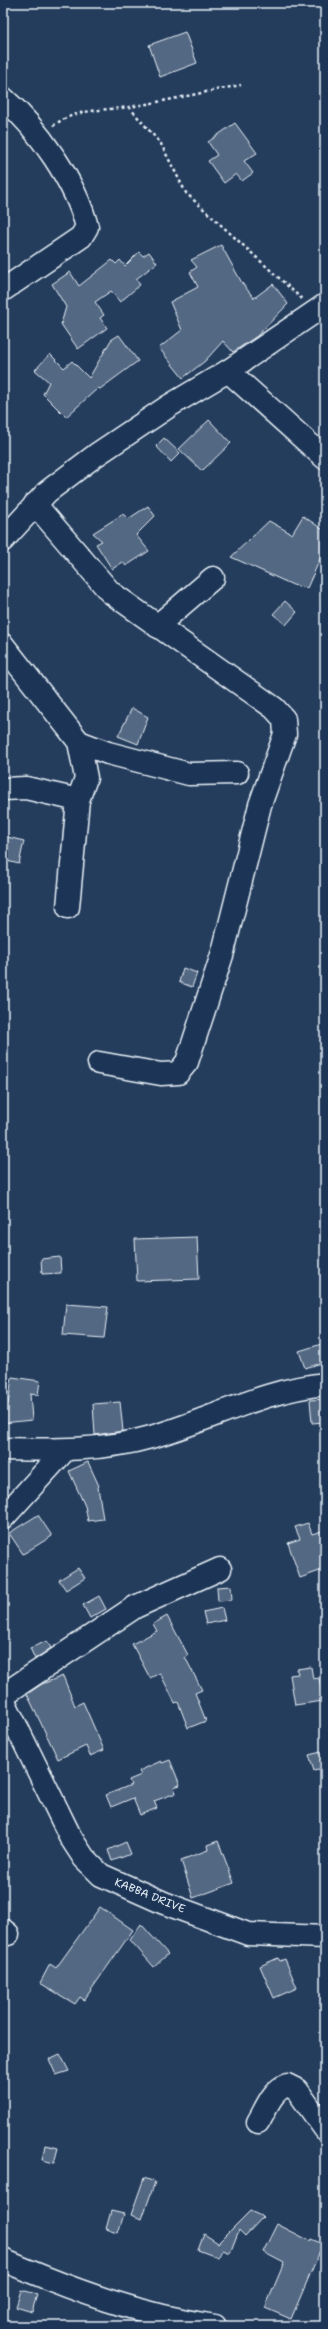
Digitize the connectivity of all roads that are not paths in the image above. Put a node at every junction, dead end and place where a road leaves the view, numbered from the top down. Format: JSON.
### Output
{"nodes":[{"id":1,"x":3,"y":98,"type":"edge"},
{"id":2,"x":3,"y":290,"type":"edge"},
{"id":3,"x":320,"y":308,"type":"edge"},
{"id":4,"x":228,"y":371,"type":"junction"},
{"id":5,"x":325,"y":458,"type":"edge"},
{"id":6,"x":35,"y":504,"type":"junction"},
{"id":7,"x":3,"y":540,"type":"edge"},
{"id":8,"x":213,"y":578,"type":"dead end"},
{"id":9,"x":158,"y":626,"type":"junction"},
{"id":10,"x":3,"y":644,"type":"edge"},
{"id":11,"x":79,"y":742,"type":"junction"},
{"id":12,"x":237,"y":773,"type":"dead end"},
{"id":13,"x":3,"y":789,"type":"edge"},
{"id":14,"x":78,"y":800,"type":"junction"},
{"id":15,"x":68,"y":907,"type":"dead end"},
{"id":16,"x":99,"y":1063,"type":"dead end"},
{"id":17,"x":325,"y":1384,"type":"edge"},
{"id":18,"x":3,"y":1449,"type":"edge"},
{"id":19,"x":66,"y":1450,"type":"junction"},
{"id":20,"x":3,"y":1518,"type":"edge"},
{"id":21,"x":220,"y":1569,"type":"dead end"},
{"id":22,"x":3,"y":1695,"type":"edge"},
{"id":23,"x":3,"y":1699,"type":"edge"},
{"id":24,"x":325,"y":1937,"type":"edge"},
{"id":25,"x":258,"y":2122,"type":"dead end"},
{"id":26,"x":325,"y":2129,"type":"edge"},
{"id":27,"x":3,"y":2260,"type":"edge"},
{"id":28,"x":216,"y":2326,"type":"edge"}],
"edges":[{"from":1,"to":2,"type":"street"},
{"from":3,"to":4,"type":"street"},
{"from":4,"to":5,"type":"street"},
{"from":4,"to":6,"type":"street"},
{"from":6,"to":7,"type":"street"},
{"from":6,"to":9,"type":"street"},
{"from":8,"to":9,"type":"street"},
{"from":9,"to":16,"type":"street"},
{"from":10,"to":11,"type":"street"},
{"from":11,"to":12,"type":"street"},
{"from":11,"to":14,"type":"street"},
{"from":13,"to":14,"type":"street"},
{"from":14,"to":15,"type":"street"},
{"from":17,"to":19,"type":"street"},
{"from":18,"to":19,"type":"street"},
{"from":19,"to":20,"type":"street"},
{"from":21,"to":22,"type":"street"},
{"from":23,"to":24,"type":"street","name":"KABBA DRIVE"},
{"from":25,"to":26,"type":"street"},
{"from":27,"to":28,"type":"street"}]}
